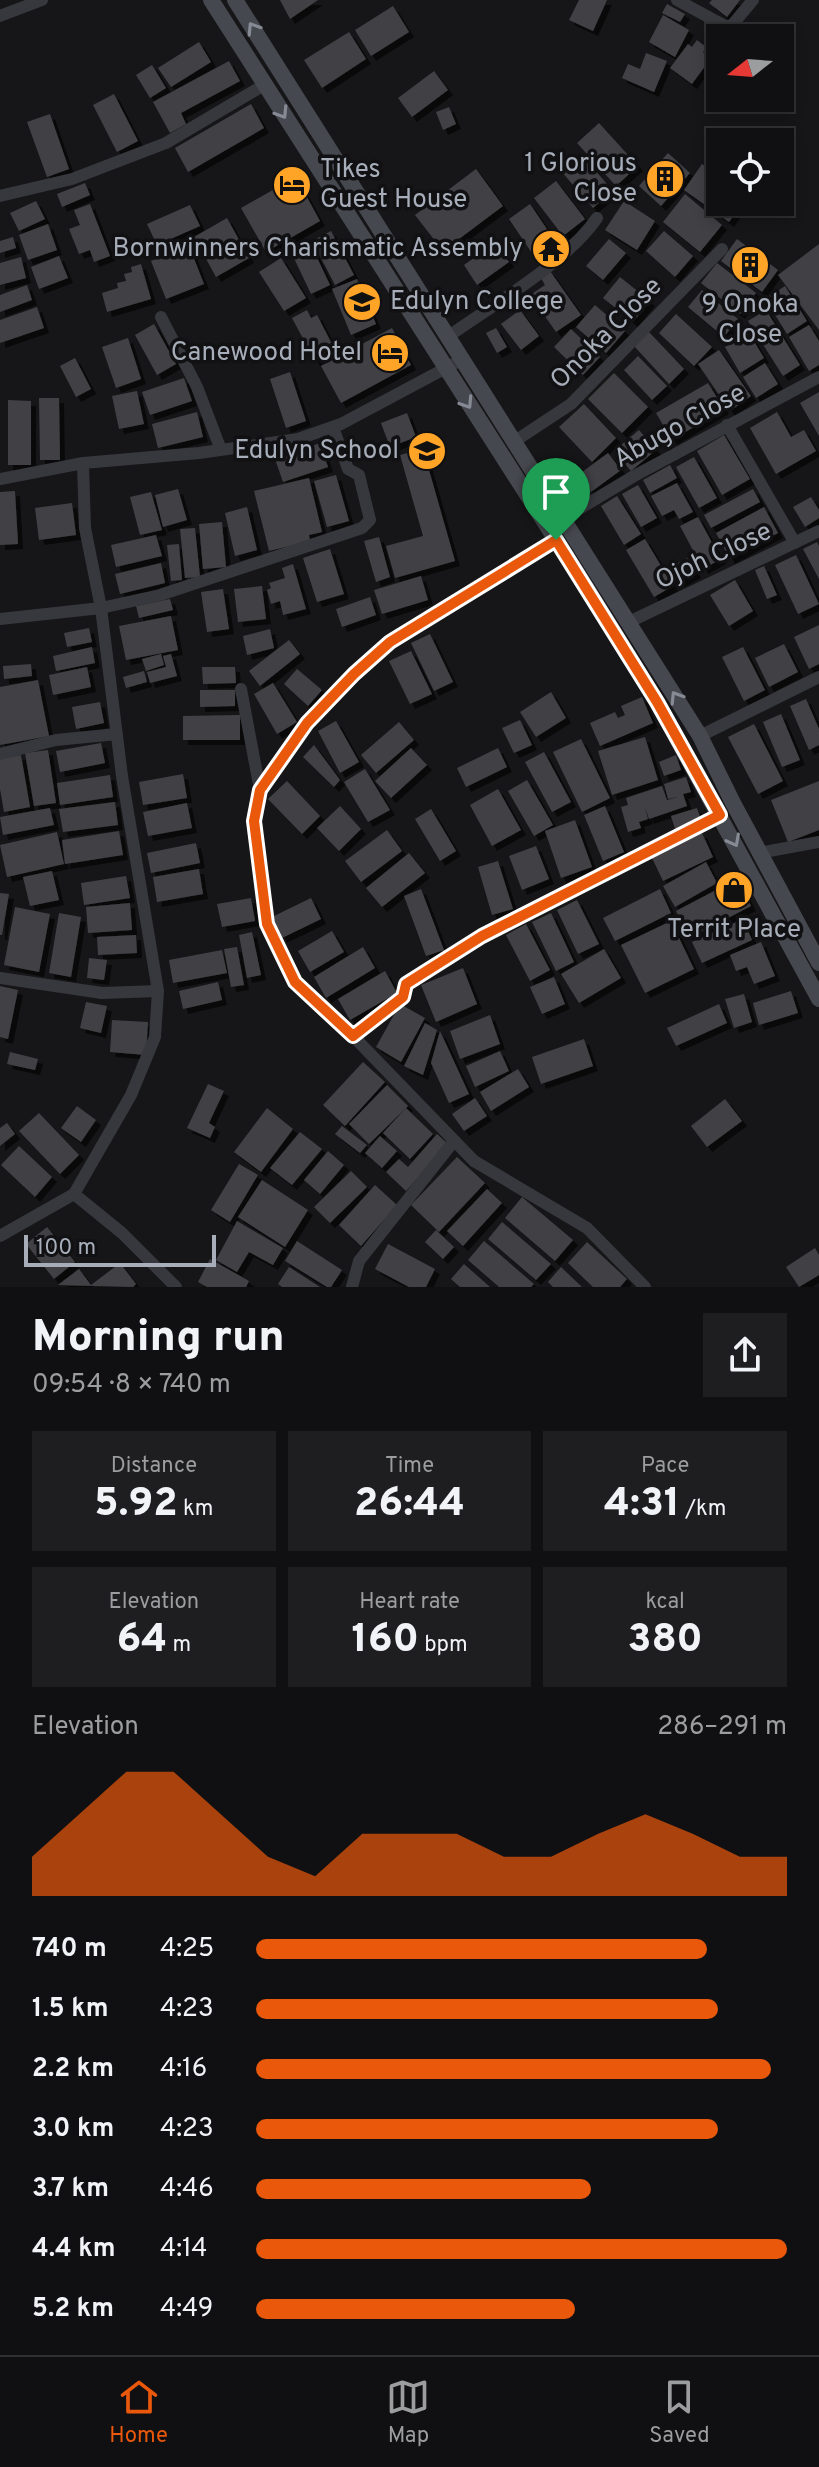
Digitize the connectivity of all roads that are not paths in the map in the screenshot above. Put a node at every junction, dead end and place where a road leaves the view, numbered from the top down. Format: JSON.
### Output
{"nodes":[{"id":1,"x":42,"y":0,"type":"edge"},
{"id":2,"x":211,"y":0,"type":"edge"},
{"id":3,"x":235,"y":0,"type":"edge"},
{"id":4,"x":677,"y":0,"type":"edge"},
{"id":5,"x":753,"y":0,"type":"edge"},
{"id":6,"x":0,"y":16,"type":"edge"},
{"id":7,"x":264,"y":85,"type":"junction"},
{"id":8,"x":0,"y":196,"type":"edge"},
{"id":9,"x":597,"y":218,"type":"dead end"},
{"id":10,"x":722,"y":249,"type":"dead end"},
{"id":11,"x":161,"y":317,"type":"dead end"},
{"id":12,"x":449,"y":336,"type":"junction"},
{"id":13,"x":461,"y":360,"type":"junction"},
{"id":14,"x":445,"y":369,"type":"junction"},
{"id":15,"x":819,"y":377,"type":"edge"},
{"id":16,"x":727,"y":425,"type":"junction"},
{"id":17,"x":333,"y":427,"type":"junction"},
{"id":18,"x":515,"y":441,"type":"junction"},
{"id":19,"x":221,"y":450,"type":"junction"},
{"id":20,"x":83,"y":463,"type":"junction"},
{"id":21,"x":0,"y":479,"type":"edge"},
{"id":22,"x":564,"y":518,"type":"junction"},
{"id":23,"x":819,"y":531,"type":"edge"},
{"id":24,"x":556,"y":540,"type":"junction"},
{"id":25,"x":795,"y":543,"type":"junction"},
{"id":26,"x":101,"y":608,"type":"junction"},
{"id":27,"x":0,"y":619,"type":"edge"},
{"id":28,"x":629,"y":622,"type":"junction"},
{"id":29,"x":819,"y":677,"type":"edge"},
{"id":30,"x":241,"y":689,"type":"dead end"},
{"id":31,"x":117,"y":734,"type":"junction"},
{"id":32,"x":700,"y":736,"type":"junction"},
{"id":33,"x":0,"y":754,"type":"edge"},
{"id":34,"x":260,"y":790,"type":"junction"},
{"id":35,"x":720,"y":815,"type":"junction"},
{"id":36,"x":819,"y":842,"type":"edge"},
{"id":37,"x":759,"y":853,"type":"junction"},
{"id":38,"x":819,"y":963,"type":"edge"},
{"id":39,"x":0,"y":978,"type":"edge"},
{"id":40,"x":158,"y":991,"type":"junction"},
{"id":41,"x":819,"y":999,"type":"edge"},
{"id":42,"x":353,"y":1036,"type":"junction"},
{"id":43,"x":454,"y":1141,"type":"junction"},
{"id":44,"x":74,"y":1194,"type":"junction"},
{"id":45,"x":0,"y":1236,"type":"edge"},
{"id":46,"x":176,"y":1287,"type":"edge"},
{"id":47,"x":352,"y":1287,"type":"edge"},
{"id":48,"x":645,"y":1287,"type":"edge"}],
"edges":[{"from":1,"to":6,"type":"street"},
{"from":2,"to":7,"type":"main road"},
{"from":12,"to":3,"type":"main road","one_way":true},
{"from":4,"to":5,"type":"street"},
{"from":7,"to":8,"type":"street"},
{"from":7,"to":14,"type":"main road","one_way":true},
{"from":9,"to":12,"type":"street"},
{"from":10,"to":18,"type":"street","name":"Onoka Close"},
{"from":11,"to":19,"type":"street"},
{"from":12,"to":13,"type":"main road"},
{"from":13,"to":14,"type":"street"},
{"from":13,"to":18,"type":"main road"},
{"from":14,"to":17,"type":"street"},
{"from":14,"to":24,"type":"main road","one_way":true},
{"from":15,"to":16,"type":"street","name":"Abugo Close"},
{"from":16,"to":22,"type":"street","name":"Abugo Close"},
{"from":16,"to":25,"type":"street"},
{"from":17,"to":19,"type":"street"},
{"from":17,"to":26,"type":"street"},
{"from":18,"to":22,"type":"main road"},
{"from":19,"to":20,"type":"street"},
{"from":20,"to":21,"type":"street"},
{"from":20,"to":26,"type":"street"},
{"from":22,"to":28,"type":"main road"},
{"from":23,"to":25,"type":"street","name":"Ojoh Close"},
{"from":24,"to":34,"type":"street"},
{"from":24,"to":35,"type":"main road"},
{"from":25,"to":28,"type":"street","name":"Ojoh Close"},
{"from":26,"to":27,"type":"street"},
{"from":26,"to":31,"type":"street"},
{"from":32,"to":28,"type":"main road","one_way":true},
{"from":29,"to":32,"type":"street"},
{"from":30,"to":34,"type":"street"},
{"from":31,"to":33,"type":"street"},
{"from":31,"to":40,"type":"street"},
{"from":32,"to":37,"type":"main road"},
{"from":34,"to":42,"type":"street"},
{"from":35,"to":41,"type":"main road","one_way":true},
{"from":35,"to":42,"type":"street"},
{"from":36,"to":37,"type":"street"},
{"from":37,"to":38,"type":"main road"},
{"from":39,"to":40,"type":"street"},
{"from":40,"to":44,"type":"street"},
{"from":42,"to":43,"type":"street"},
{"from":43,"to":47,"type":"street"},
{"from":43,"to":48,"type":"street"},
{"from":44,"to":45,"type":"street"},
{"from":44,"to":46,"type":"street"}]}
